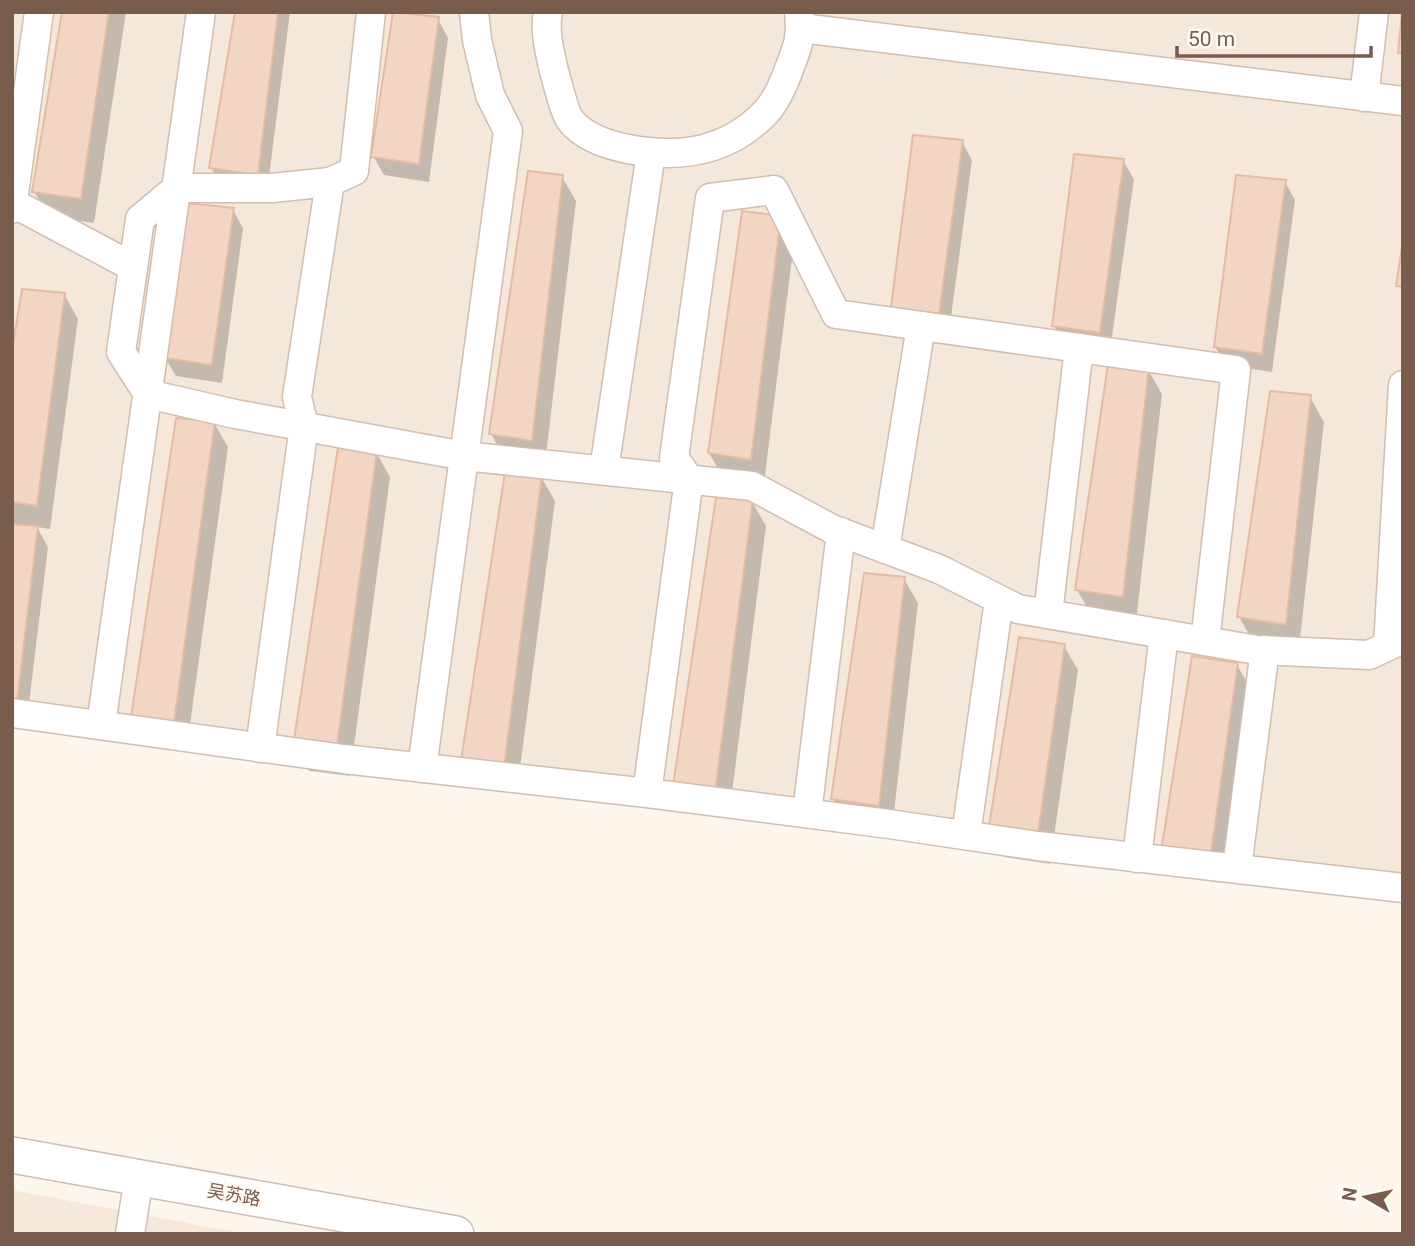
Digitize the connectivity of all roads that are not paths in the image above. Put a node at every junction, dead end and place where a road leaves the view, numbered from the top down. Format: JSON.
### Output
{"nodes":[{"id":1,"x":39,"y":12,"type":"edge"},
{"id":2,"x":201,"y":12,"type":"edge"},
{"id":3,"x":371,"y":12,"type":"edge"},
{"id":4,"x":474,"y":12,"type":"edge"},
{"id":5,"x":548,"y":12,"type":"edge"},
{"id":6,"x":1374,"y":12,"type":"edge"},
{"id":7,"x":800,"y":20,"type":"edge"},
{"id":8,"x":1364,"y":97,"type":"junction"},
{"id":9,"x":1403,"y":101,"type":"edge"},
{"id":10,"x":651,"y":153,"type":"junction"},
{"id":11,"x":330,"y":182,"type":"junction"},
{"id":12,"x":177,"y":188,"type":"junction"},
{"id":13,"x":13,"y":203,"type":"edge"},
{"id":14,"x":12,"y":209,"type":"edge"},
{"id":15,"x":133,"y":267,"type":"junction"},
{"id":16,"x":921,"y":326,"type":"junction"},
{"id":17,"x":1079,"y":348,"type":"junction"},
{"id":18,"x":1403,"y":386,"type":"edge"},
{"id":19,"x":148,"y":394,"type":"junction"},
{"id":20,"x":304,"y":426,"type":"junction"},
{"id":21,"x":464,"y":456,"type":"junction"},
{"id":22,"x":604,"y":470,"type":"junction"},
{"id":23,"x":689,"y":479,"type":"junction"},
{"id":24,"x":841,"y":532,"type":"junction"},
{"id":25,"x":885,"y":549,"type":"junction"},
{"id":26,"x":999,"y":600,"type":"junction"},
{"id":27,"x":1048,"y":614,"type":"junction"},
{"id":28,"x":1164,"y":634,"type":"junction"},
{"id":29,"x":1205,"y":641,"type":"junction"},
{"id":30,"x":1395,"y":642,"type":"edge"},
{"id":31,"x":1265,"y":650,"type":"junction"},
{"id":32,"x":12,"y":713,"type":"edge"},
{"id":33,"x":101,"y":724,"type":"junction"},
{"id":34,"x":260,"y":748,"type":"junction"},
{"id":35,"x":422,"y":768,"type":"junction"},
{"id":36,"x":647,"y":793,"type":"junction"},
{"id":37,"x":807,"y":813,"type":"junction"},
{"id":38,"x":966,"y":835,"type":"junction"},
{"id":39,"x":1137,"y":858,"type":"junction"},
{"id":40,"x":1237,"y":868,"type":"junction"},
{"id":41,"x":1403,"y":888,"type":"edge"},
{"id":42,"x":12,"y":1155,"type":"edge"},
{"id":43,"x":139,"y":1178,"type":"junction"},
{"id":44,"x":130,"y":1234,"type":"edge"},
{"id":45,"x":456,"y":1234,"type":"edge"}],
"edges":[{"from":1,"to":13,"type":"street"},
{"from":2,"to":12,"type":"street"},
{"from":3,"to":11,"type":"street"},
{"from":4,"to":21,"type":"street"},
{"from":5,"to":10,"type":"street"},
{"from":6,"to":8,"type":"street"},
{"from":7,"to":8,"type":"street"},
{"from":7,"to":10,"type":"street"},
{"from":8,"to":9,"type":"street"},
{"from":10,"to":22,"type":"street"},
{"from":11,"to":12,"type":"street"},
{"from":11,"to":20,"type":"street"},
{"from":12,"to":15,"type":"street"},
{"from":12,"to":19,"type":"street"},
{"from":13,"to":14,"type":"street"},
{"from":13,"to":15,"type":"street"},
{"from":15,"to":19,"type":"street"},
{"from":16,"to":17,"type":"street"},
{"from":16,"to":23,"type":"street"},
{"from":16,"to":25,"type":"street"},
{"from":17,"to":27,"type":"street"},
{"from":17,"to":29,"type":"street"},
{"from":18,"to":30,"type":"street"},
{"from":19,"to":20,"type":"street"},
{"from":19,"to":33,"type":"street"},
{"from":20,"to":21,"type":"street"},
{"from":20,"to":34,"type":"street"},
{"from":21,"to":22,"type":"street"},
{"from":21,"to":35,"type":"street"},
{"from":22,"to":23,"type":"street"},
{"from":23,"to":24,"type":"street"},
{"from":23,"to":36,"type":"street"},
{"from":24,"to":25,"type":"street"},
{"from":24,"to":37,"type":"street"},
{"from":25,"to":26,"type":"street"},
{"from":26,"to":27,"type":"street"},
{"from":26,"to":38,"type":"street"},
{"from":27,"to":28,"type":"street"},
{"from":28,"to":29,"type":"street"},
{"from":28,"to":39,"type":"street"},
{"from":29,"to":31,"type":"street"},
{"from":30,"to":31,"type":"street"},
{"from":31,"to":40,"type":"street"},
{"from":32,"to":33,"type":"street"},
{"from":33,"to":34,"type":"street"},
{"from":34,"to":35,"type":"street"},
{"from":35,"to":36,"type":"street"},
{"from":36,"to":37,"type":"street"},
{"from":37,"to":38,"type":"street"},
{"from":38,"to":39,"type":"street"},
{"from":39,"to":40,"type":"street"},
{"from":40,"to":41,"type":"street"},
{"from":42,"to":43,"type":"street","name":"吴苏路"},
{"from":43,"to":44,"type":"street"},
{"from":43,"to":45,"type":"street","name":"吴苏路"}]}
